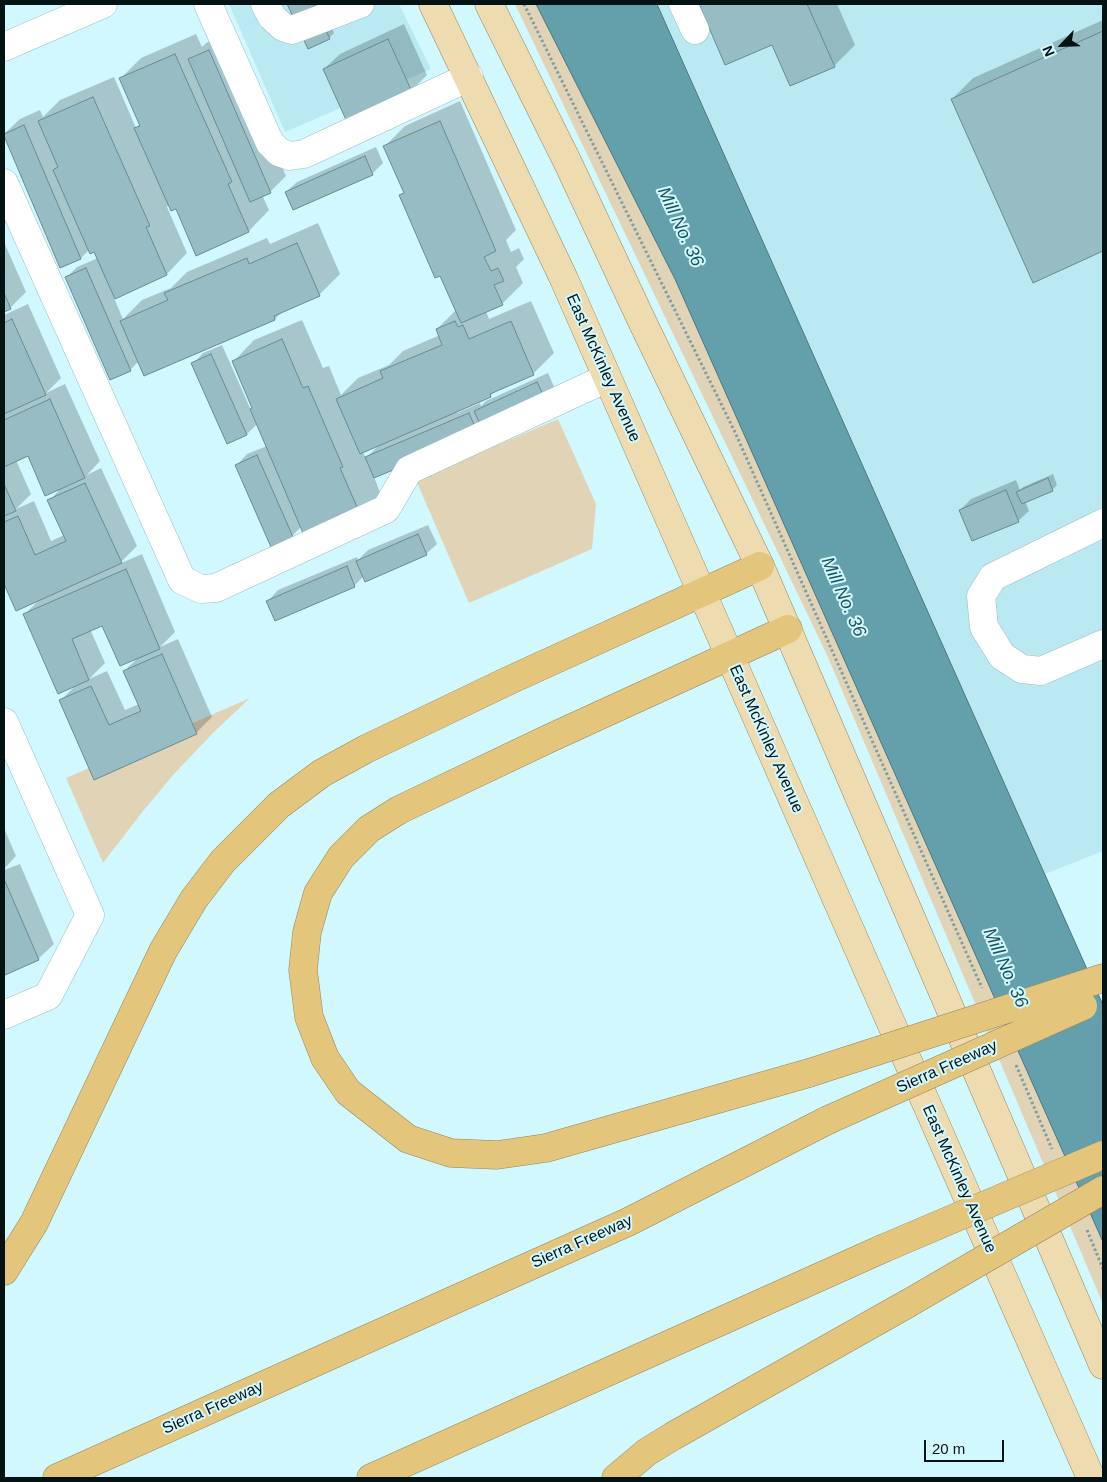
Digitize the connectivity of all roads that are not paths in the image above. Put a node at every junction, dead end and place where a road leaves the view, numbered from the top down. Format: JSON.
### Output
{"nodes":[{"id":1,"x":103,"y":4,"type":"edge"},
{"id":2,"x":208,"y":4,"type":"edge"},
{"id":3,"x":265,"y":4,"type":"edge"},
{"id":4,"x":433,"y":4,"type":"edge"},
{"id":5,"x":489,"y":4,"type":"edge"},
{"id":6,"x":683,"y":4,"type":"edge"},
{"id":7,"x":346,"y":6,"type":"edge"},
{"id":8,"x":694,"y":30,"type":"dead end"},
{"id":9,"x":4,"y":48,"type":"edge"},
{"id":10,"x":469,"y":77,"type":"junction"},
{"id":11,"x":4,"y":183,"type":"edge"},
{"id":12,"x":607,"y":378,"type":"junction"},
{"id":13,"x":1103,"y":523,"type":"edge"},
{"id":14,"x":760,"y":566,"type":"junction"},
{"id":15,"x":702,"y":592,"type":"junction"},
{"id":16,"x":788,"y":629,"type":"junction"},
{"id":17,"x":1103,"y":644,"type":"edge"},
{"id":18,"x":729,"y":656,"type":"junction"},
{"id":19,"x":4,"y":722,"type":"edge"},
{"id":20,"x":1103,"y":978,"type":"edge"},
{"id":21,"x":1087,"y":997,"type":"edge"},
{"id":22,"x":4,"y":1015,"type":"edge"},
{"id":23,"x":1103,"y":1155,"type":"edge"},
{"id":24,"x":1103,"y":1190,"type":"edge"},
{"id":25,"x":4,"y":1271,"type":"edge"},
{"id":26,"x":1103,"y":1365,"type":"edge"},
{"id":27,"x":57,"y":1478,"type":"edge"},
{"id":28,"x":371,"y":1478,"type":"edge"},
{"id":29,"x":616,"y":1478,"type":"edge"},
{"id":30,"x":1091,"y":1478,"type":"edge"}],
"edges":[{"from":1,"to":9,"type":"street"},
{"from":2,"to":10,"type":"street"},
{"from":3,"to":7,"type":"street"},
{"from":4,"to":10,"type":"main road","name":"East McKinley Avenue"},
{"from":5,"to":14,"type":"main road"},
{"from":6,"to":8,"type":"street"},
{"from":10,"to":12,"type":"main road","name":"East McKinley Avenue"},
{"from":11,"to":12,"type":"street"},
{"from":12,"to":15,"type":"main road","name":"East McKinley Avenue"},
{"from":13,"to":17,"type":"street"},
{"from":14,"to":15,"type":"highway"},
{"from":14,"to":16,"type":"main road"},
{"from":15,"to":18,"type":"main road","name":"East McKinley Avenue"},
{"from":15,"to":25,"type":"highway"},
{"from":16,"to":18,"type":"highway"},
{"from":16,"to":26,"type":"main road"},
{"from":18,"to":21,"type":"highway","bridge":true},
{"from":18,"to":30,"type":"main road","name":"East McKinley Avenue"},
{"from":19,"to":22,"type":"street"},
{"from":20,"to":21,"type":"highway"},
{"from":21,"to":27,"type":"highway","name":"Sierra Freeway","bridge":true},
{"from":23,"to":28,"type":"highway","bridge":true},
{"from":24,"to":29,"type":"highway","bridge":true}]}
